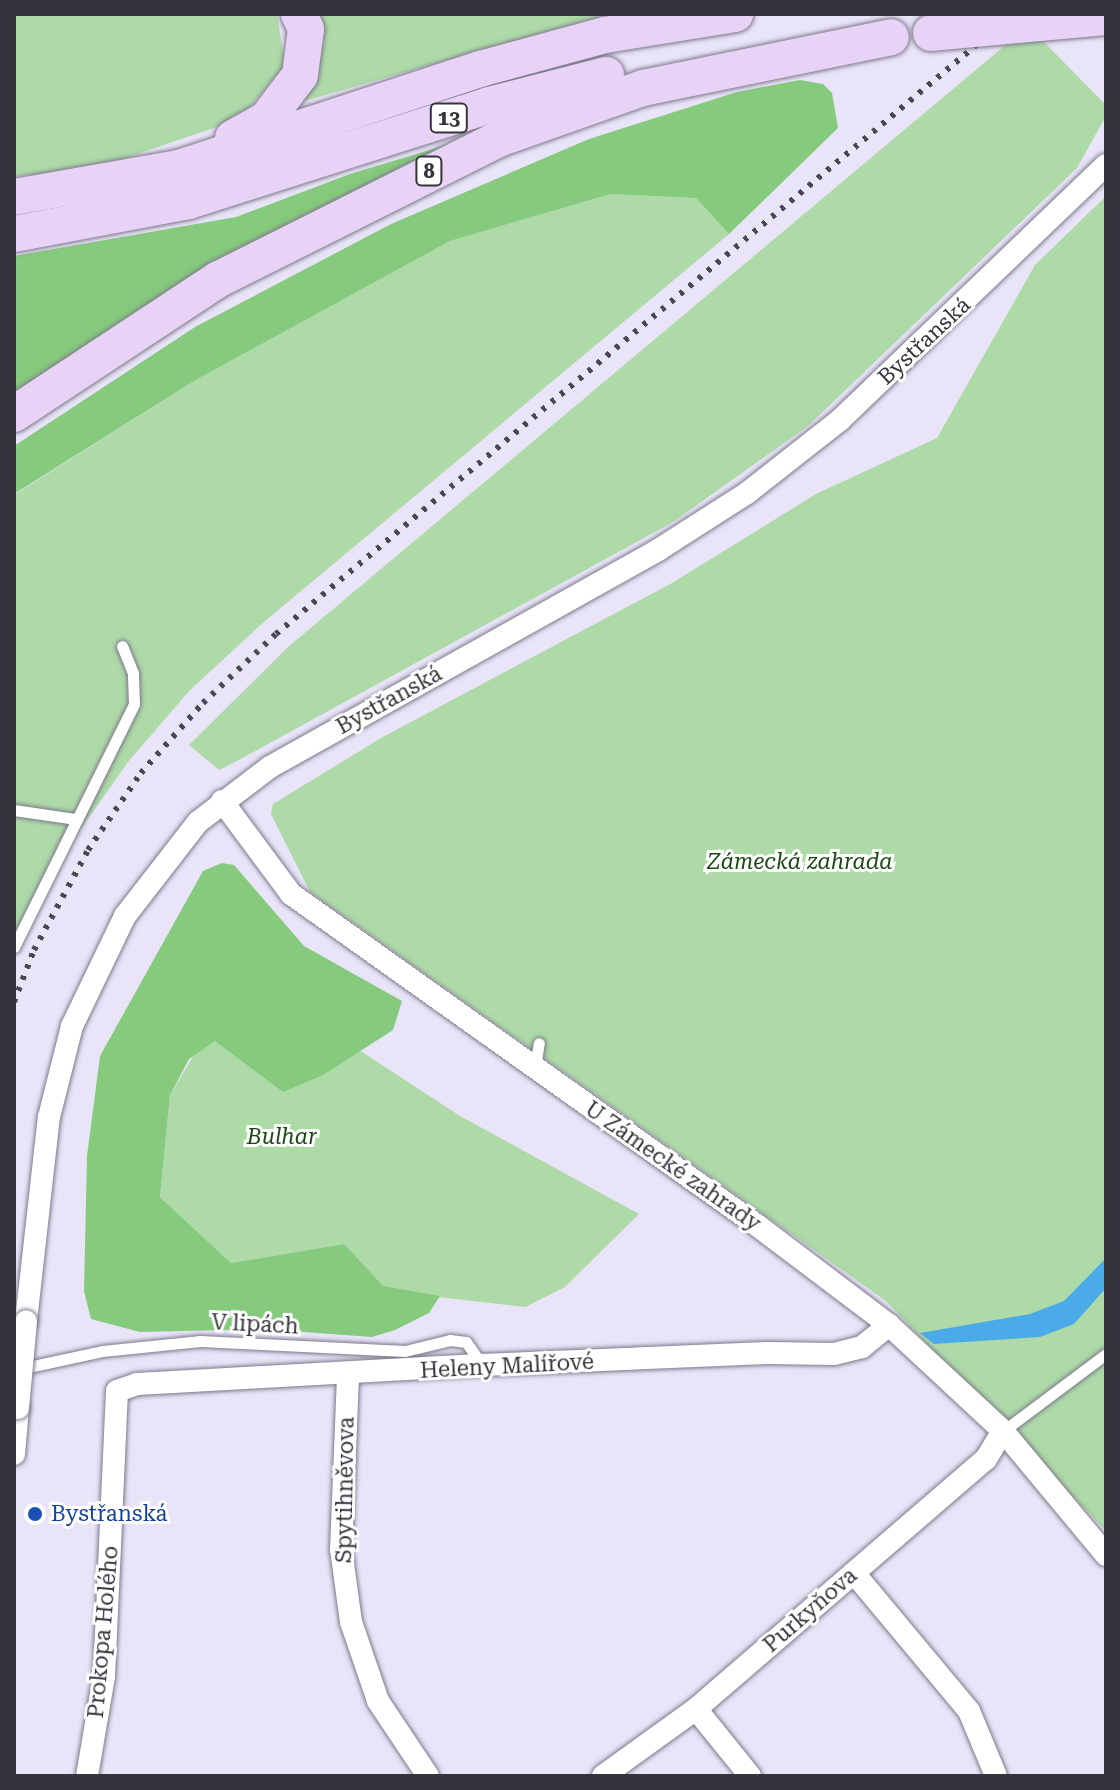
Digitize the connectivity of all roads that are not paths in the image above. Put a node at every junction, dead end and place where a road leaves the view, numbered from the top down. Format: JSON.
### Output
{"nodes":[{"id":1,"x":299,"y":14,"type":"edge"},
{"id":2,"x":735,"y":14,"type":"edge"},
{"id":3,"x":1106,"y":17,"type":"edge"},
{"id":4,"x":891,"y":37,"type":"junction"},
{"id":5,"x":1106,"y":165,"type":"edge"},
{"id":6,"x":179,"y":168,"type":"junction"},
{"id":7,"x":14,"y":197,"type":"edge"},
{"id":8,"x":14,"y":234,"type":"edge"},
{"id":9,"x":14,"y":414,"type":"edge"},
{"id":10,"x":122,"y":646,"type":"dead end"},
{"id":11,"x":222,"y":801,"type":"junction"},
{"id":12,"x":14,"y":810,"type":"edge"},
{"id":13,"x":76,"y":819,"type":"junction"},
{"id":14,"x":14,"y":947,"type":"edge"},
{"id":15,"x":539,"y":1043,"type":"dead end"},
{"id":16,"x":535,"y":1067,"type":"junction"},
{"id":17,"x":889,"y":1325,"type":"junction"},
{"id":18,"x":1106,"y":1354,"type":"edge"},
{"id":19,"x":482,"y":1365,"type":"junction"},
{"id":20,"x":14,"y":1370,"type":"edge"},
{"id":21,"x":348,"y":1376,"type":"junction"},
{"id":22,"x":117,"y":1391,"type":"joint"},
{"id":23,"x":1003,"y":1431,"type":"junction"},
{"id":24,"x":14,"y":1454,"type":"edge"},
{"id":25,"x":1106,"y":1555,"type":"edge"},
{"id":26,"x":854,"y":1573,"type":"junction"},
{"id":27,"x":696,"y":1709,"type":"junction"},
{"id":28,"x":87,"y":1776,"type":"edge"},
{"id":29,"x":428,"y":1776,"type":"edge"},
{"id":30,"x":603,"y":1776,"type":"edge"},
{"id":31,"x":750,"y":1776,"type":"edge"},
{"id":32,"x":996,"y":1776,"type":"edge"}],
"edges":[{"from":1,"to":6,"type":"highway"},
{"from":2,"to":6,"type":"highway","number":"13"},
{"from":3,"to":4,"type":"highway","number":"8","bridge":true},
{"from":4,"to":8,"type":"highway","number":"13"},
{"from":4,"to":9,"type":"highway","number":"8"},
{"from":5,"to":11,"type":"street","name":"Bystřanská"},
{"from":6,"to":7,"type":"highway","number":"13"},
{"from":10,"to":13,"type":"lane"},
{"from":11,"to":16,"type":"street","name":"U Zámecké zahrady"},
{"from":11,"to":24,"type":"street","name":"Bystřanská","bridge":true},
{"from":12,"to":13,"type":"lane"},
{"from":13,"to":14,"type":"lane"},
{"from":15,"to":16,"type":"lane"},
{"from":16,"to":17,"type":"street","name":"U Zámecké zahrady"},
{"from":17,"to":19,"type":"street","name":"Heleny Malířové"},
{"from":17,"to":23,"type":"street","name":"U Zámecké zahrady"},
{"from":18,"to":23,"type":"lane"},
{"from":19,"to":20,"type":"lane","name":"V lipách"},
{"from":19,"to":21,"type":"street","name":"Heleny Malířové"},
{"from":21,"to":22,"type":"street","name":"Heleny Malířové"},
{"from":21,"to":29,"type":"street","name":"Spytihněvova"},
{"from":22,"to":28,"type":"street","name":"Prokopa Holého"},
{"from":23,"to":25,"type":"street","name":"U Zámecké zahrady"},
{"from":23,"to":26,"type":"street","name":"Purkyňova"},
{"from":26,"to":27,"type":"street","name":"Purkyňova"},
{"from":26,"to":32,"type":"street"},
{"from":27,"to":30,"type":"street","name":"Purkyňova"},
{"from":27,"to":31,"type":"street"}]}
